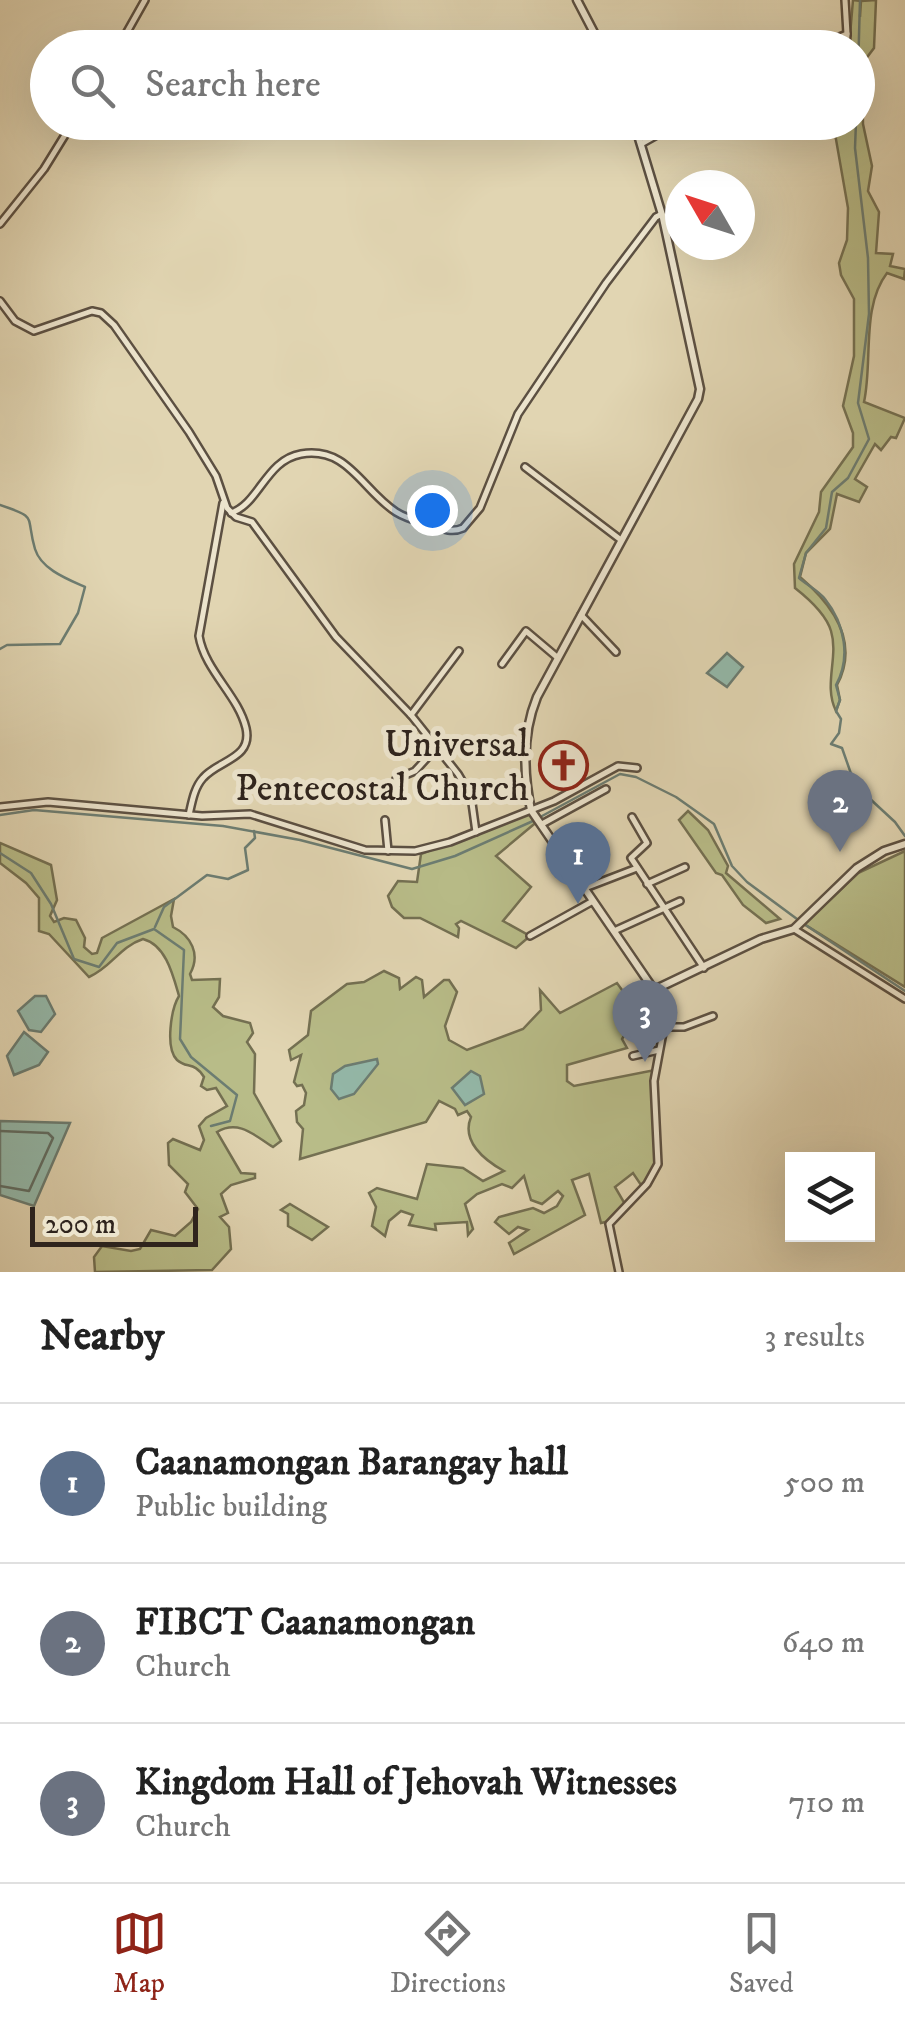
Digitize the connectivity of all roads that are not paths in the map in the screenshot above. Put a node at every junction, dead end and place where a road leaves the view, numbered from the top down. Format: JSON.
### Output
{"nodes":[{"id":1,"x":145,"y":0,"type":"edge"},
{"id":2,"x":577,"y":0,"type":"edge"},
{"id":3,"x":845,"y":0,"type":"edge"},
{"id":4,"x":128,"y":30,"type":"edge"},
{"id":5,"x":593,"y":30,"type":"edge"},
{"id":6,"x":847,"y":30,"type":"edge"},
{"id":7,"x":62,"y":140,"type":"edge"},
{"id":8,"x":641,"y":140,"type":"edge"},
{"id":9,"x":649,"y":140,"type":"edge"},
{"id":10,"x":642,"y":144,"type":"junction"},
{"id":11,"x":662,"y":214,"type":"junction"},
{"id":12,"x":0,"y":224,"type":"edge"},
{"id":13,"x":0,"y":301,"type":"edge"},
{"id":14,"x":525,"y":467,"type":"dead end"},
{"id":15,"x":223,"y":500,"type":"junction"},
{"id":16,"x":231,"y":513,"type":"junction"},
{"id":17,"x":621,"y":540,"type":"junction"},
{"id":18,"x":581,"y":615,"type":"junction"},
{"id":19,"x":458,"y":651,"type":"dead end"},
{"id":20,"x":616,"y":652,"type":"dead end"},
{"id":21,"x":558,"y":658,"type":"junction"},
{"id":22,"x":502,"y":664,"type":"dead end"},
{"id":23,"x":411,"y":715,"type":"junction"},
{"id":24,"x":438,"y":747,"type":"junction"},
{"id":25,"x":637,"y":768,"type":"dead end"},
{"id":26,"x":396,"y":780,"type":"dead end"},
{"id":27,"x":606,"y":789,"type":"dead end"},
{"id":28,"x":0,"y":807,"type":"edge"},
{"id":29,"x":531,"y":810,"type":"junction"},
{"id":30,"x":189,"y":815,"type":"junction"},
{"id":31,"x":632,"y":817,"type":"dead end"},
{"id":32,"x":386,"y":820,"type":"dead end"},
{"id":33,"x":542,"y":824,"type":"junction"},
{"id":34,"x":476,"y":832,"type":"junction"},
{"id":35,"x":905,"y":844,"type":"edge"},
{"id":36,"x":388,"y":851,"type":"junction"},
{"id":37,"x":685,"y":866,"type":"dead end"},
{"id":38,"x":637,"y":868,"type":"junction"},
{"id":39,"x":647,"y":884,"type":"junction"},
{"id":40,"x":584,"y":888,"type":"junction"},
{"id":41,"x":593,"y":901,"type":"junction"},
{"id":42,"x":680,"y":901,"type":"dead end"},
{"id":43,"x":663,"y":908,"type":"junction"},
{"id":44,"x":794,"y":929,"type":"junction"},
{"id":45,"x":614,"y":931,"type":"junction"},
{"id":46,"x":530,"y":936,"type":"dead end"},
{"id":47,"x":704,"y":968,"type":"junction"},
{"id":48,"x":654,"y":990,"type":"junction"},
{"id":49,"x":905,"y":999,"type":"edge"},
{"id":50,"x":713,"y":1016,"type":"dead end"},
{"id":51,"x":664,"y":1027,"type":"junction"},
{"id":52,"x":660,"y":1050,"type":"junction"},
{"id":53,"x":633,"y":1056,"type":"dead end"},
{"id":54,"x":619,"y":1272,"type":"edge"}],
"edges":[{"from":1,"to":4,"type":"street"},
{"from":2,"to":5,"type":"street"},
{"from":3,"to":6,"type":"street"},
{"from":7,"to":12,"type":"street"},
{"from":8,"to":10,"type":"street"},
{"from":9,"to":10,"type":"street"},
{"from":10,"to":11,"type":"street"},
{"from":11,"to":16,"type":"street"},
{"from":11,"to":17,"type":"street"},
{"from":13,"to":15,"type":"street"},
{"from":14,"to":17,"type":"street"},
{"from":15,"to":16,"type":"street"},
{"from":15,"to":30,"type":"street"},
{"from":16,"to":23,"type":"street"},
{"from":17,"to":18,"type":"street"},
{"from":18,"to":20,"type":"street"},
{"from":18,"to":21,"type":"street"},
{"from":19,"to":23,"type":"street"},
{"from":21,"to":22,"type":"street"},
{"from":21,"to":29,"type":"street"},
{"from":23,"to":24,"type":"street"},
{"from":24,"to":26,"type":"street"},
{"from":24,"to":34,"type":"street"},
{"from":25,"to":29,"type":"street"},
{"from":27,"to":33,"type":"street"},
{"from":28,"to":30,"type":"street"},
{"from":29,"to":33,"type":"street"},
{"from":29,"to":34,"type":"street"},
{"from":30,"to":36,"type":"street"},
{"from":31,"to":38,"type":"street"},
{"from":32,"to":36,"type":"street"},
{"from":33,"to":40,"type":"street"},
{"from":34,"to":36,"type":"street"},
{"from":35,"to":44,"type":"street"},
{"from":37,"to":39,"type":"street"},
{"from":38,"to":39,"type":"street"},
{"from":38,"to":40,"type":"street"},
{"from":39,"to":43,"type":"street"},
{"from":40,"to":41,"type":"street"},
{"from":41,"to":45,"type":"street"},
{"from":41,"to":46,"type":"street"},
{"from":42,"to":43,"type":"street"},
{"from":43,"to":45,"type":"street"},
{"from":43,"to":47,"type":"street"},
{"from":44,"to":47,"type":"street"},
{"from":44,"to":49,"type":"street"},
{"from":45,"to":48,"type":"street"},
{"from":47,"to":48,"type":"street"},
{"from":48,"to":51,"type":"street"},
{"from":50,"to":51,"type":"street"},
{"from":51,"to":52,"type":"street"},
{"from":52,"to":53,"type":"street"},
{"from":52,"to":54,"type":"street"}]}
